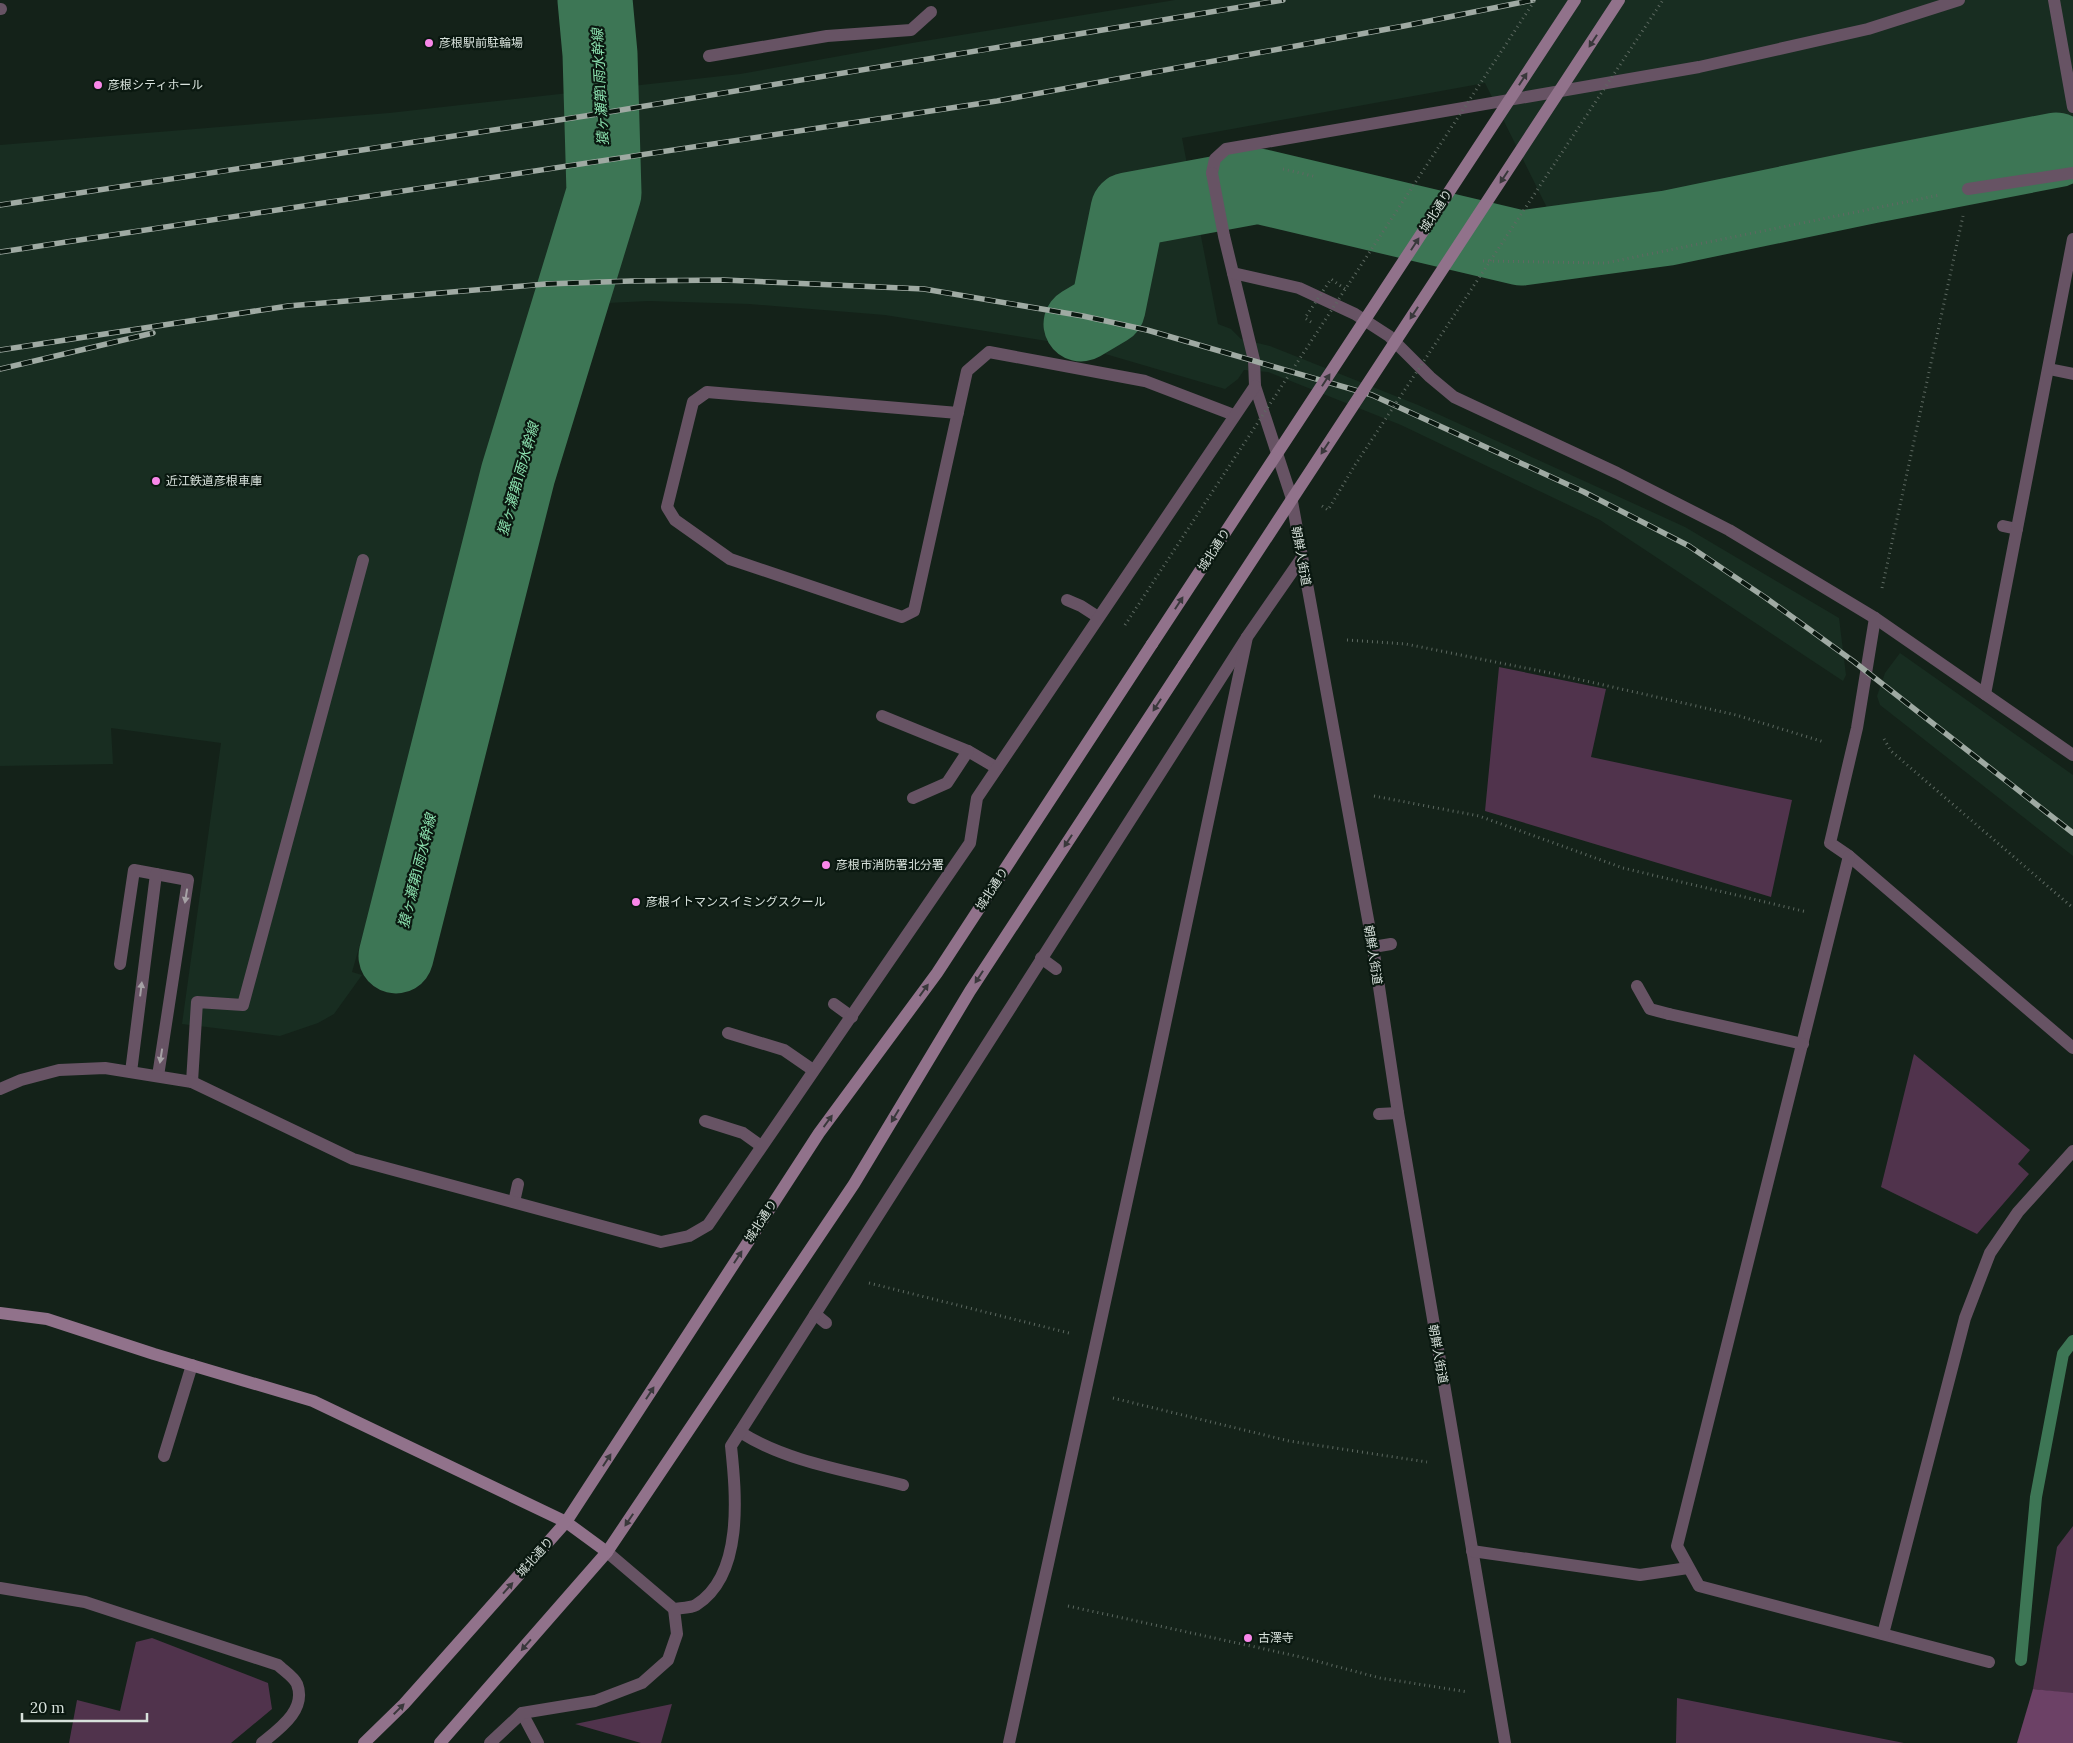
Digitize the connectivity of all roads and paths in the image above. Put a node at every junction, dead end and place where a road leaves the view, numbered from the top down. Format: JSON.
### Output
{"nodes":[{"id":1,"x":1535,"y":0,"type":"edge"},
{"id":2,"x":1575,"y":0,"type":"edge"},
{"id":3,"x":1620,"y":0,"type":"edge"},
{"id":4,"x":1663,"y":0,"type":"edge"},
{"id":5,"x":1959,"y":0,"type":"edge"},
{"id":6,"x":2054,"y":0,"type":"edge"},
{"id":7,"x":931,"y":12,"type":"dead end"},
{"id":8,"x":709,"y":56,"type":"dead end"},
{"id":9,"x":2073,"y":107,"type":"edge"},
{"id":10,"x":2073,"y":173,"type":"edge"},
{"id":11,"x":1968,"y":189,"type":"junction"},
{"id":12,"x":2073,"y":240,"type":"edge"},
{"id":13,"x":1481,"y":261,"type":"dead end"},
{"id":14,"x":1233,"y":273,"type":"junction"},
{"id":15,"x":1345,"y":289,"type":"junction"},
{"id":16,"x":1311,"y":322,"type":"dead end"},
{"id":17,"x":2049,"y":369,"type":"junction"},
{"id":18,"x":2073,"y":374,"type":"edge"},
{"id":19,"x":1255,"y":386,"type":"junction"},
{"id":20,"x":958,"y":414,"type":"junction"},
{"id":21,"x":1234,"y":415,"type":"junction"},
{"id":22,"x":1355,"y":465,"type":"dead end"},
{"id":23,"x":2003,"y":526,"type":"dead end"},
{"id":24,"x":2017,"y":529,"type":"junction"},
{"id":25,"x":1301,"y":559,"type":"junction"},
{"id":26,"x":363,"y":560,"type":"dead end"},
{"id":27,"x":1067,"y":600,"type":"dead end"},
{"id":28,"x":1098,"y":617,"type":"junction"},
{"id":29,"x":1875,"y":618,"type":"junction"},
{"id":30,"x":1124,"y":624,"type":"dead end"},
{"id":31,"x":1247,"y":637,"type":"junction"},
{"id":32,"x":1316,"y":638,"type":"junction"},
{"id":33,"x":1985,"y":694,"type":"junction"},
{"id":34,"x":1860,"y":714,"type":"junction"},
{"id":35,"x":882,"y":716,"type":"dead end"},
{"id":36,"x":968,"y":751,"type":"junction"},
{"id":37,"x":1852,"y":751,"type":"junction"},
{"id":38,"x":2073,"y":755,"type":"edge"},
{"id":39,"x":997,"y":768,"type":"junction"},
{"id":40,"x":1344,"y":790,"type":"junction"},
{"id":41,"x":913,"y":798,"type":"dead end"},
{"id":42,"x":1850,"y":856,"type":"junction"},
{"id":43,"x":156,"y":874,"type":"junction"},
{"id":44,"x":2073,"y":908,"type":"edge"},
{"id":45,"x":1834,"y":919,"type":"junction"},
{"id":46,"x":1391,"y":944,"type":"dead end"},
{"id":47,"x":1373,"y":947,"type":"junction"},
{"id":48,"x":1041,"y":958,"type":"junction"},
{"id":49,"x":120,"y":964,"type":"dead end"},
{"id":50,"x":1056,"y":969,"type":"dead end"},
{"id":51,"x":1637,"y":986,"type":"dead end"},
{"id":52,"x":834,"y":1004,"type":"dead end"},
{"id":53,"x":852,"y":1017,"type":"junction"},
{"id":54,"x":728,"y":1033,"type":"dead end"},
{"id":55,"x":1803,"y":1044,"type":"junction"},
{"id":56,"x":2073,"y":1048,"type":"edge"},
{"id":57,"x":813,"y":1070,"type":"junction"},
{"id":58,"x":130,"y":1072,"type":"junction"},
{"id":59,"x":158,"y":1076,"type":"junction"},
{"id":60,"x":192,"y":1082,"type":"junction"},
{"id":61,"x":0,"y":1089,"type":"edge"},
{"id":62,"x":1398,"y":1113,"type":"junction"},
{"id":63,"x":1379,"y":1114,"type":"dead end"},
{"id":64,"x":705,"y":1121,"type":"dead end"},
{"id":65,"x":761,"y":1146,"type":"junction"},
{"id":66,"x":2073,"y":1151,"type":"edge"},
{"id":67,"x":518,"y":1184,"type":"dead end"},
{"id":68,"x":514,"y":1202,"type":"junction"},
{"id":69,"x":840,"y":1276,"type":"junction"},
{"id":70,"x":0,"y":1313,"type":"edge"},
{"id":71,"x":814,"y":1314,"type":"junction"},
{"id":72,"x":826,"y":1323,"type":"dead end"},
{"id":73,"x":1097,"y":1340,"type":"junction"},
{"id":74,"x":192,"y":1365,"type":"junction"},
{"id":75,"x":1082,"y":1394,"type":"junction"},
{"id":76,"x":740,"y":1432,"type":"junction"},
{"id":77,"x":164,"y":1456,"type":"dead end"},
{"id":78,"x":1456,"y":1460,"type":"junction"},
{"id":79,"x":902,"y":1485,"type":"dead end"},
{"id":80,"x":566,"y":1522,"type":"junction"},
{"id":81,"x":1472,"y":1551,"type":"junction"},
{"id":82,"x":607,"y":1552,"type":"junction"},
{"id":83,"x":1688,"y":1568,"type":"junction"},
{"id":84,"x":0,"y":1588,"type":"edge"},
{"id":85,"x":1034,"y":1598,"type":"junction"},
{"id":86,"x":674,"y":1609,"type":"junction"},
{"id":87,"x":1883,"y":1634,"type":"junction"},
{"id":88,"x":1989,"y":1662,"type":"dead end"},
{"id":89,"x":1495,"y":1688,"type":"junction"},
{"id":90,"x":522,"y":1713,"type":"junction"},
{"id":91,"x":262,"y":1743,"type":"edge"},
{"id":92,"x":364,"y":1743,"type":"edge"},
{"id":93,"x":440,"y":1743,"type":"edge"},
{"id":94,"x":490,"y":1743,"type":"edge"},
{"id":95,"x":538,"y":1743,"type":"edge"},
{"id":96,"x":1009,"y":1743,"type":"edge"},
{"id":97,"x":1505,"y":1743,"type":"edge"}],
"edges":[{"from":1,"to":15,"type":"path","bridge":true},
{"from":80,"to":2,"type":"main road","name":"城北通り","one_way":true,"bridge":true},
{"from":3,"to":82,"type":"main road","one_way":true,"bridge":true},
{"from":4,"to":22,"type":"path","bridge":true},
{"from":5,"to":14,"type":"street","name":"朝鮮人街道"},
{"from":6,"to":9,"type":"street"},
{"from":7,"to":8,"type":"street"},
{"from":10,"to":11,"type":"street"},
{"from":11,"to":13,"type":"path"},
{"from":11,"to":29,"type":"path"},
{"from":12,"to":17,"type":"street"},
{"from":14,"to":19,"type":"street","name":"朝鮮人街道"},
{"from":14,"to":29,"type":"street"},
{"from":15,"to":16,"type":"path","bridge":true},
{"from":15,"to":30,"type":"path","bridge":true},
{"from":17,"to":18,"type":"street"},
{"from":17,"to":24,"type":"street"},
{"from":19,"to":21,"type":"street"},
{"from":19,"to":25,"type":"street","name":"朝鮮人街道"},
{"from":20,"to":20,"type":"street"},
{"from":20,"to":21,"type":"street"},
{"from":21,"to":28,"type":"street"},
{"from":23,"to":24,"type":"street"},
{"from":24,"to":33,"type":"street"},
{"from":25,"to":31,"type":"street"},
{"from":25,"to":32,"type":"street","name":"朝鮮人街道"},
{"from":26,"to":60,"type":"street"},
{"from":27,"to":28,"type":"street"},
{"from":28,"to":39,"type":"street"},
{"from":29,"to":33,"type":"street"},
{"from":29,"to":34,"type":"street"},
{"from":31,"to":48,"type":"street"},
{"from":31,"to":73,"type":"street"},
{"from":32,"to":37,"type":"path"},
{"from":32,"to":40,"type":"street","name":"朝鮮人街道"},
{"from":33,"to":38,"type":"street"},
{"from":34,"to":37,"type":"street"},
{"from":34,"to":44,"type":"path"},
{"from":35,"to":36,"type":"street"},
{"from":36,"to":39,"type":"street"},
{"from":36,"to":41,"type":"street"},
{"from":37,"to":42,"type":"street"},
{"from":39,"to":53,"type":"street"},
{"from":40,"to":45,"type":"path"},
{"from":40,"to":47,"type":"street","name":"朝鮮人街道"},
{"from":42,"to":45,"type":"street"},
{"from":42,"to":56,"type":"street"},
{"from":43,"to":49,"type":"street"},
{"from":58,"to":43,"type":"street","one_way":true},
{"from":43,"to":59,"type":"street","one_way":true},
{"from":45,"to":55,"type":"street"},
{"from":46,"to":47,"type":"street"},
{"from":47,"to":62,"type":"street","name":"朝鮮人街道"},
{"from":48,"to":50,"type":"street"},
{"from":48,"to":69,"type":"street"},
{"from":51,"to":55,"type":"street"},
{"from":52,"to":53,"type":"street"},
{"from":53,"to":57,"type":"street"},
{"from":54,"to":57,"type":"street"},
{"from":55,"to":83,"type":"street"},
{"from":57,"to":65,"type":"street"},
{"from":58,"to":59,"type":"street"},
{"from":58,"to":61,"type":"street"},
{"from":59,"to":60,"type":"street"},
{"from":60,"to":68,"type":"street"},
{"from":62,"to":63,"type":"street"},
{"from":62,"to":78,"type":"street","name":"朝鮮人街道"},
{"from":64,"to":65,"type":"street"},
{"from":65,"to":68,"type":"street"},
{"from":66,"to":87,"type":"street"},
{"from":67,"to":68,"type":"street"},
{"from":69,"to":71,"type":"street"},
{"from":69,"to":73,"type":"path"},
{"from":70,"to":74,"type":"main road"},
{"from":71,"to":72,"type":"street"},
{"from":71,"to":76,"type":"street"},
{"from":73,"to":75,"type":"street"},
{"from":74,"to":77,"type":"street"},
{"from":74,"to":80,"type":"main road"},
{"from":75,"to":78,"type":"path"},
{"from":75,"to":85,"type":"street"},
{"from":76,"to":79,"type":"street"},
{"from":76,"to":86,"type":"street"},
{"from":78,"to":81,"type":"street","name":"朝鮮人街道"},
{"from":80,"to":82,"type":"main road"},
{"from":92,"to":80,"type":"main road","name":"城北通り","one_way":true},
{"from":81,"to":83,"type":"street"},
{"from":81,"to":89,"type":"street","name":"朝鮮人街道"},
{"from":82,"to":86,"type":"street"},
{"from":82,"to":93,"type":"main road","one_way":true},
{"from":83,"to":87,"type":"street"},
{"from":84,"to":91,"type":"street"},
{"from":85,"to":89,"type":"path"},
{"from":85,"to":96,"type":"street"},
{"from":86,"to":90,"type":"street"},
{"from":87,"to":88,"type":"street"},
{"from":89,"to":97,"type":"street","name":"朝鮮人街道"},
{"from":90,"to":94,"type":"street"},
{"from":90,"to":95,"type":"street"}]}
